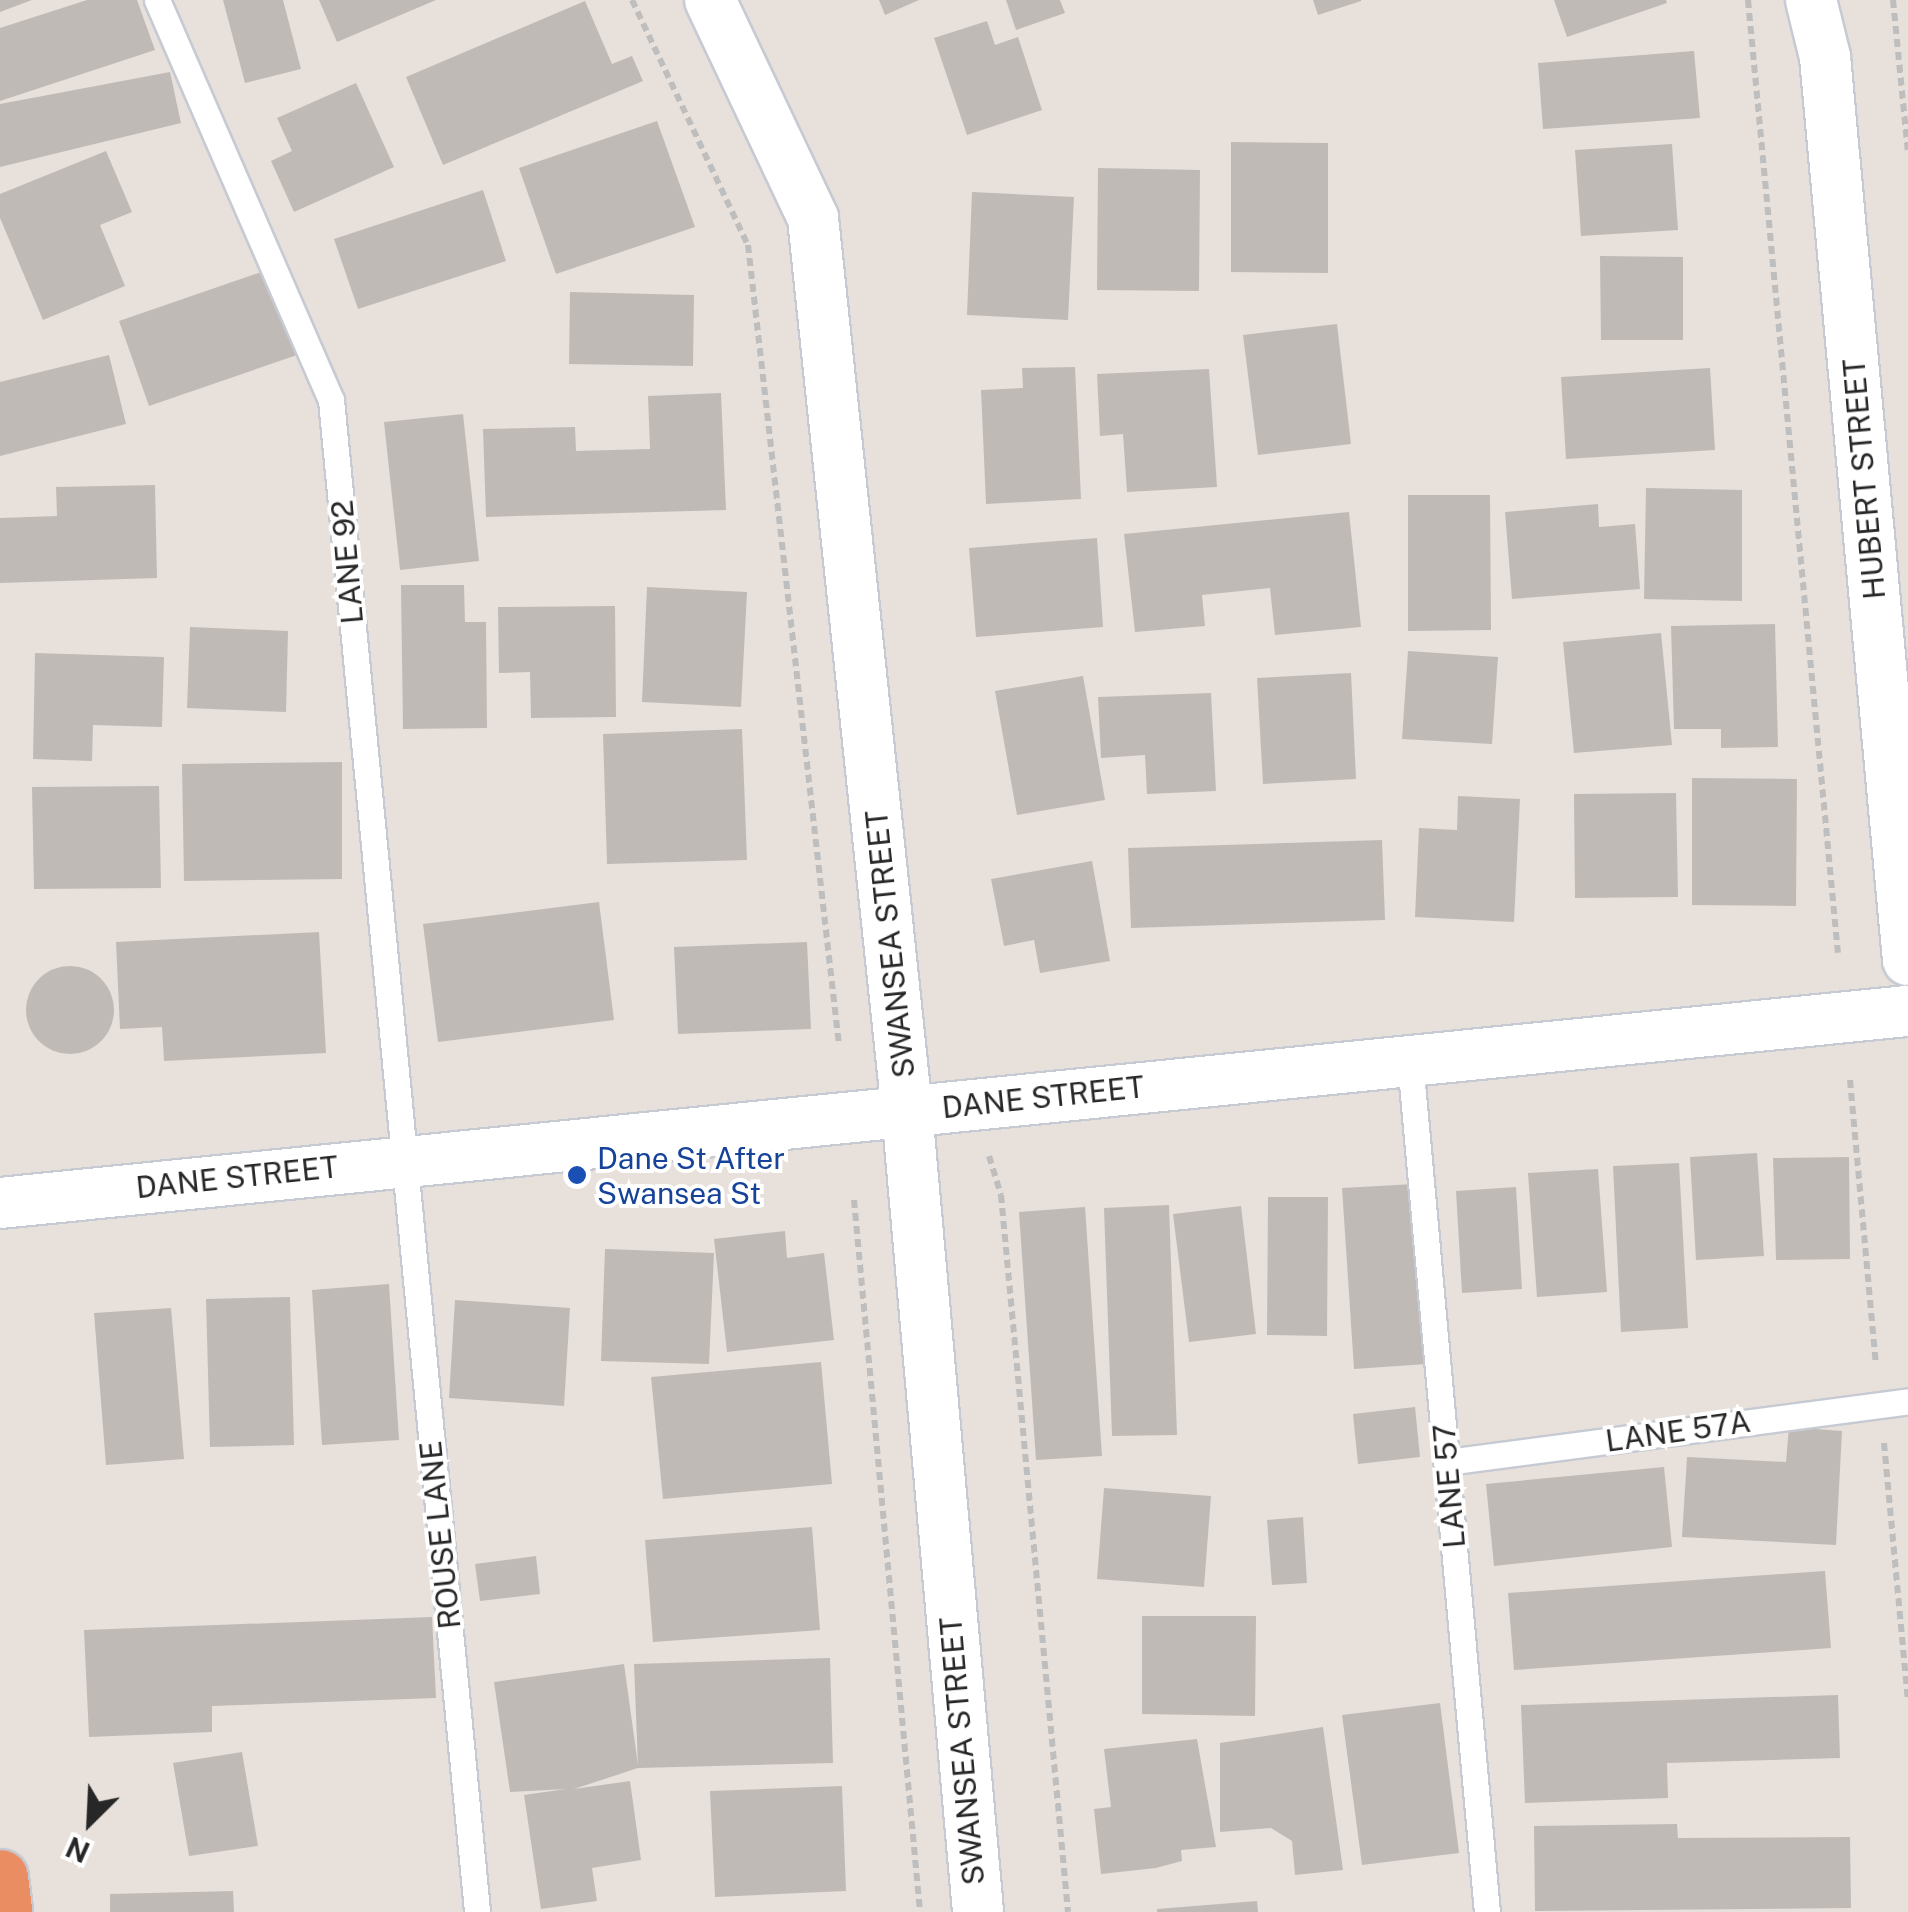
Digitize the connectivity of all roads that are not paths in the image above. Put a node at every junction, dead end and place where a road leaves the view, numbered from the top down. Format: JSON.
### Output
{"nodes":[{"id":1,"x":157,"y":0,"type":"edge"},
{"id":2,"x":710,"y":0,"type":"edge"},
{"id":3,"x":1811,"y":0,"type":"edge"},
{"id":4,"x":1908,"y":960,"type":"edge"},
{"id":5,"x":1908,"y":1010,"type":"edge"},
{"id":6,"x":1410,"y":1060,"type":"junction"},
{"id":7,"x":907,"y":1111,"type":"junction"},
{"id":8,"x":404,"y":1158,"type":"junction"},
{"id":9,"x":0,"y":1203,"type":"edge"},
{"id":10,"x":1908,"y":1401,"type":"edge"},
{"id":11,"x":1448,"y":1462,"type":"junction"},
{"id":12,"x":0,"y":1877,"type":"edge"},
{"id":13,"x":4,"y":1912,"type":"edge"},
{"id":14,"x":477,"y":1912,"type":"edge"},
{"id":15,"x":978,"y":1912,"type":"edge"},
{"id":16,"x":1488,"y":1912,"type":"edge"}],
"edges":[{"from":1,"to":8,"type":"lane","name":"LANE 92"},
{"from":2,"to":7,"type":"street","name":"SWANSEA STREET"},
{"from":3,"to":4,"type":"street","name":"HUBERT STREET"},
{"from":5,"to":6,"type":"street","name":"DANE STREET"},
{"from":6,"to":7,"type":"street","name":"DANE STREET"},
{"from":6,"to":11,"type":"lane","name":"LANE 57"},
{"from":7,"to":8,"type":"street","name":"DANE STREET"},
{"from":7,"to":15,"type":"street","name":"SWANSEA STREET"},
{"from":8,"to":9,"type":"street","name":"DANE STREET"},
{"from":8,"to":14,"type":"lane","name":"ROUSE LANE"},
{"from":10,"to":11,"type":"lane","name":"LANE 57A"},
{"from":11,"to":16,"type":"lane","name":"LANE 57"},
{"from":12,"to":13,"type":"highway"}]}
